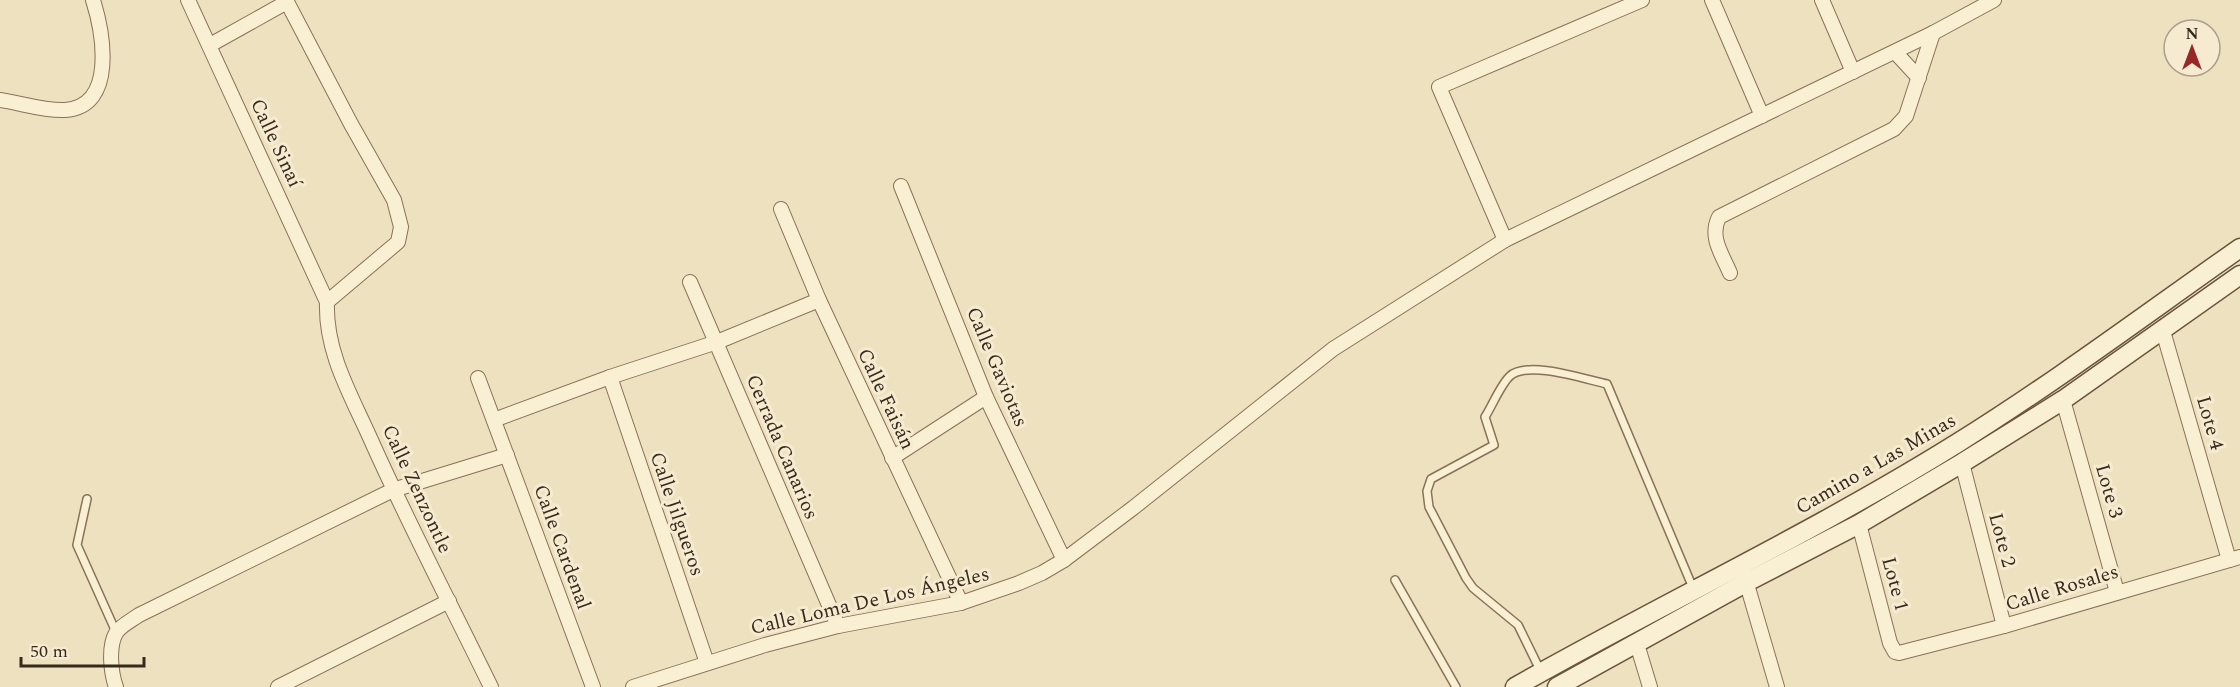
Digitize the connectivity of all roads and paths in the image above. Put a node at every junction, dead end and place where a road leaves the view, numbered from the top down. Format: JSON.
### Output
{"nodes":[{"id":1,"x":93,"y":0,"type":"edge"},
{"id":2,"x":188,"y":0,"type":"edge"},
{"id":3,"x":1642,"y":0,"type":"edge"},
{"id":4,"x":1712,"y":0,"type":"edge"},
{"id":5,"x":1822,"y":0,"type":"edge"},
{"id":6,"x":1994,"y":0,"type":"edge"},
{"id":7,"x":287,"y":1,"type":"edge"},
{"id":8,"x":1933,"y":33,"type":"junction"},
{"id":9,"x":210,"y":45,"type":"junction"},
{"id":10,"x":1895,"y":52,"type":"junction"},
{"id":11,"x":1853,"y":72,"type":"junction"},
{"id":12,"x":1918,"y":78,"type":"junction"},
{"id":13,"x":0,"y":100,"type":"edge"},
{"id":14,"x":1762,"y":116,"type":"junction"},
{"id":15,"x":901,"y":186,"type":"dead end"},
{"id":16,"x":781,"y":209,"type":"dead end"},
{"id":17,"x":1505,"y":240,"type":"junction"},
{"id":18,"x":2240,"y":248,"type":"edge"},
{"id":19,"x":1730,"y":273,"type":"dead end"},
{"id":20,"x":2240,"y":275,"type":"edge"},
{"id":21,"x":690,"y":282,"type":"dead end"},
{"id":22,"x":819,"y":300,"type":"junction"},
{"id":23,"x":327,"y":302,"type":"junction"},
{"id":24,"x":2163,"y":331,"type":"junction"},
{"id":25,"x":717,"y":342,"type":"junction"},
{"id":26,"x":610,"y":377,"type":"junction"},
{"id":27,"x":478,"y":378,"type":"dead end"},
{"id":28,"x":986,"y":397,"type":"junction"},
{"id":29,"x":2063,"y":400,"type":"junction"},
{"id":30,"x":494,"y":420,"type":"junction"},
{"id":31,"x":507,"y":455,"type":"junction"},
{"id":32,"x":892,"y":458,"type":"junction"},
{"id":33,"x":1962,"y":463,"type":"junction"},
{"id":34,"x":393,"y":490,"type":"junction"},
{"id":35,"x":87,"y":499,"type":"dead end"},
{"id":36,"x":1859,"y":524,"type":"junction"},
{"id":37,"x":2235,"y":559,"type":"edge"},
{"id":38,"x":1064,"y":560,"type":"junction"},
{"id":39,"x":1744,"y":574,"type":"junction"},
{"id":40,"x":1395,"y":580,"type":"dead end"},
{"id":41,"x":1695,"y":591,"type":"junction"},
{"id":42,"x":2117,"y":592,"type":"junction"},
{"id":43,"x":449,"y":601,"type":"junction"},
{"id":44,"x":961,"y":603,"type":"junction"},
{"id":45,"x":838,"y":626,"type":"junction"},
{"id":46,"x":2004,"y":626,"type":"junction"},
{"id":47,"x":116,"y":632,"type":"junction"},
{"id":48,"x":1637,"y":644,"type":"junction"},
{"id":49,"x":1895,"y":652,"type":"joint"},
{"id":50,"x":707,"y":663,"type":"junction"},
{"id":51,"x":1541,"y":672,"type":"junction"},
{"id":52,"x":116,"y":687,"type":"edge"},
{"id":53,"x":278,"y":687,"type":"edge"},
{"id":54,"x":491,"y":687,"type":"edge"},
{"id":55,"x":593,"y":687,"type":"edge"},
{"id":56,"x":634,"y":687,"type":"edge"},
{"id":57,"x":1456,"y":687,"type":"edge"},
{"id":58,"x":1515,"y":687,"type":"edge"},
{"id":59,"x":1557,"y":687,"type":"edge"},
{"id":60,"x":1650,"y":687,"type":"edge"},
{"id":61,"x":1777,"y":687,"type":"edge"}],
"edges":[{"from":1,"to":13,"type":"street"},
{"from":2,"to":9,"type":"street","name":"Calle Sinaí"},
{"from":3,"to":17,"type":"street"},
{"from":4,"to":14,"type":"street"},
{"from":5,"to":11,"type":"street"},
{"from":6,"to":8,"type":"street","name":"Calle Loma De Los Ángeles"},
{"from":7,"to":9,"type":"street"},
{"from":7,"to":23,"type":"street"},
{"from":8,"to":10,"type":"street","name":"Calle Loma De Los Ángeles"},
{"from":8,"to":12,"type":"street"},
{"from":9,"to":23,"type":"street","name":"Calle Sinaí"},
{"from":10,"to":11,"type":"street","name":"Calle Loma De Los Ángeles"},
{"from":10,"to":12,"type":"street"},
{"from":11,"to":14,"type":"street","name":"Calle Loma De Los Ángeles"},
{"from":12,"to":19,"type":"street"},
{"from":14,"to":17,"type":"street","name":"Calle Loma De Los Ángeles"},
{"from":15,"to":28,"type":"street","name":"Calle Gaviotas"},
{"from":16,"to":22,"type":"street","name":"Calle Faisán"},
{"from":17,"to":38,"type":"street","name":"Calle Loma De Los Ángeles"},
{"from":18,"to":39,"type":"street","name":"Camino a Las Minas"},
{"from":20,"to":24,"type":"street","name":"Camino a Las Minas"},
{"from":21,"to":25,"type":"street","name":"Cerrada Canarios"},
{"from":22,"to":25,"type":"street"},
{"from":22,"to":32,"type":"street","name":"Calle Faisán"},
{"from":23,"to":34,"type":"street","name":"Calle Zenzontle"},
{"from":24,"to":29,"type":"street","name":"Camino a Las Minas"},
{"from":24,"to":37,"type":"street","name":"Lote 4"},
{"from":25,"to":26,"type":"street"},
{"from":25,"to":45,"type":"street","name":"Cerrada Canarios"},
{"from":26,"to":30,"type":"street"},
{"from":26,"to":50,"type":"street","name":"Calle Jilgueros"},
{"from":27,"to":30,"type":"street","name":"Calle Cardenal"},
{"from":28,"to":32,"type":"street"},
{"from":28,"to":38,"type":"street","name":"Calle Gaviotas"},
{"from":29,"to":33,"type":"street","name":"Camino a Las Minas"},
{"from":29,"to":42,"type":"street","name":"Lote 3"},
{"from":30,"to":31,"type":"street","name":"Calle Cardenal"},
{"from":31,"to":34,"type":"street"},
{"from":31,"to":55,"type":"street","name":"Calle Cardenal"},
{"from":32,"to":44,"type":"street","name":"Calle Faisán"},
{"from":33,"to":36,"type":"street","name":"Camino a Las Minas"},
{"from":33,"to":46,"type":"street","name":"Lote 2"},
{"from":34,"to":43,"type":"street","name":"Calle Zenzontle"},
{"from":34,"to":47,"type":"street"},
{"from":35,"to":47,"type":"lane"},
{"from":36,"to":39,"type":"street","name":"Camino a Las Minas"},
{"from":36,"to":49,"type":"street","name":"Lote 1"},
{"from":37,"to":42,"type":"street","name":"Calle Rosales"},
{"from":38,"to":44,"type":"street","name":"Calle Loma De Los Ángeles"},
{"from":39,"to":41,"type":"street","name":"Camino a Las Minas"},
{"from":39,"to":48,"type":"street","name":"Camino a Las Minas"},
{"from":39,"to":61,"type":"street"},
{"from":40,"to":57,"type":"lane"},
{"from":41,"to":51,"type":"street","name":"Camino a Las Minas"},
{"from":41,"to":51,"type":"lane"},
{"from":42,"to":46,"type":"street","name":"Calle Rosales"},
{"from":43,"to":53,"type":"street"},
{"from":43,"to":54,"type":"street","name":"Calle Zenzontle"},
{"from":44,"to":45,"type":"street","name":"Calle Loma De Los Ángeles"},
{"from":45,"to":50,"type":"street","name":"Calle Loma De Los Ángeles"},
{"from":46,"to":49,"type":"street","name":"Calle Rosales"},
{"from":47,"to":52,"type":"street"},
{"from":48,"to":59,"type":"street","name":"Camino a Las Minas"},
{"from":48,"to":60,"type":"street"},
{"from":50,"to":56,"type":"street","name":"Calle Loma De Los Ángeles"},
{"from":51,"to":58,"type":"street","name":"Camino a Las Minas"}]}
